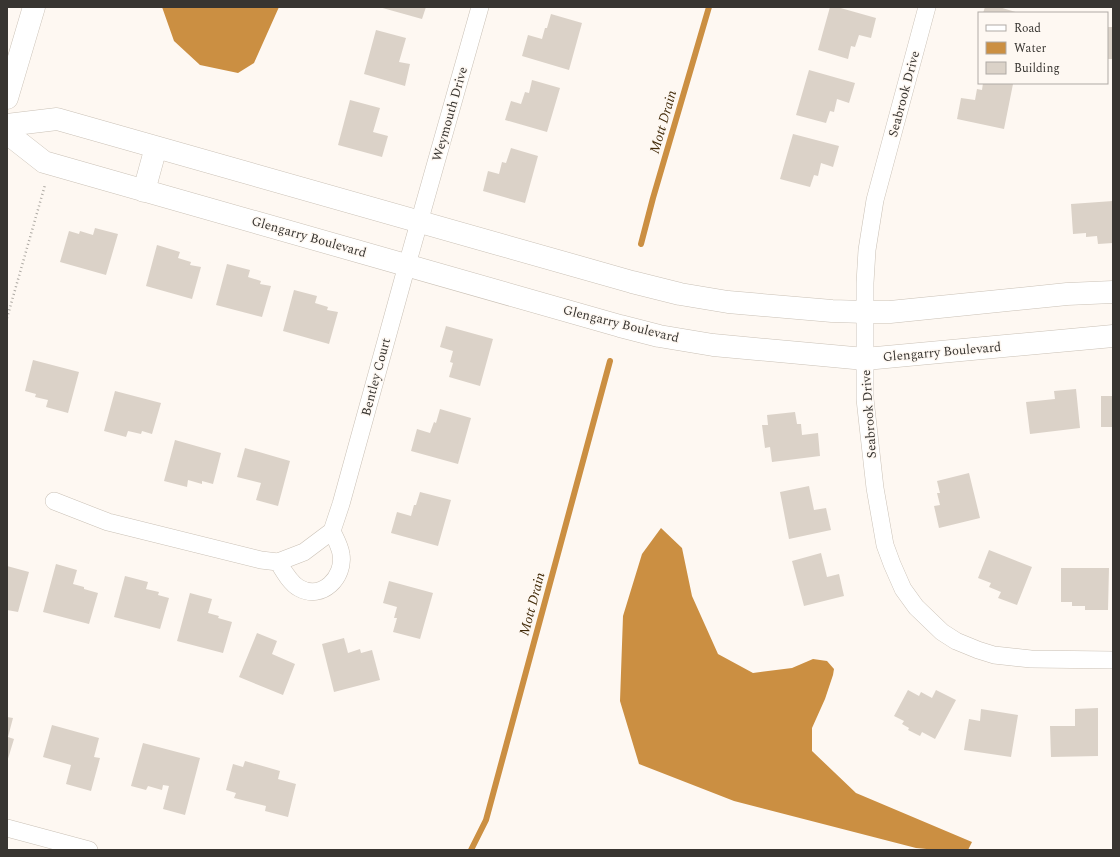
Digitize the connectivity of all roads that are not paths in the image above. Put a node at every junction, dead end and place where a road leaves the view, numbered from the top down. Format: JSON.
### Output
{"nodes":[{"id":1,"x":34,"y":7,"type":"edge"},
{"id":2,"x":480,"y":7,"type":"edge"},
{"id":3,"x":928,"y":7,"type":"edge"},
{"id":4,"x":7,"y":98,"type":"edge"},
{"id":5,"x":7,"y":125,"type":"edge"},
{"id":6,"x":7,"y":133,"type":"edge"},
{"id":7,"x":156,"y":147,"type":"junction"},
{"id":8,"x":144,"y":191,"type":"junction"},
{"id":9,"x":419,"y":222,"type":"junction"},
{"id":10,"x":407,"y":265,"type":"junction"},
{"id":11,"x":1113,"y":292,"type":"edge"},
{"id":12,"x":865,"y":312,"type":"junction"},
{"id":13,"x":1113,"y":336,"type":"edge"},
{"id":14,"x":865,"y":359,"type":"junction"},
{"id":15,"x":54,"y":501,"type":"dead end"},
{"id":16,"x":332,"y":531,"type":"junction"},
{"id":17,"x":278,"y":562,"type":"junction"},
{"id":18,"x":1113,"y":660,"type":"edge"},
{"id":19,"x":7,"y":828,"type":"edge"},
{"id":20,"x":89,"y":850,"type":"edge"}],
"edges":[{"from":1,"to":4,"type":"street"},
{"from":2,"to":9,"type":"street","name":"Weymouth Drive"},
{"from":3,"to":12,"type":"street","name":"Seabrook Drive"},
{"from":5,"to":7,"type":"street"},
{"from":6,"to":8,"type":"street","name":"Glengarry Boulevard"},
{"from":7,"to":8,"type":"street"},
{"from":7,"to":9,"type":"street"},
{"from":8,"to":10,"type":"street","name":"Glengarry Boulevard"},
{"from":9,"to":10,"type":"street","name":"Bentley Court"},
{"from":9,"to":12,"type":"street"},
{"from":10,"to":14,"type":"street","name":"Glengarry Boulevard"},
{"from":10,"to":16,"type":"street","name":"Bentley Court"},
{"from":11,"to":12,"type":"street"},
{"from":12,"to":14,"type":"street","name":"Seabrook Drive"},
{"from":13,"to":14,"type":"street","name":"Glengarry Boulevard"},
{"from":14,"to":18,"type":"street","name":"Seabrook Drive"},
{"from":15,"to":17,"type":"street"},
{"from":16,"to":17,"type":"street"},
{"from":16,"to":17,"type":"street"},
{"from":19,"to":20,"type":"street"}]}
